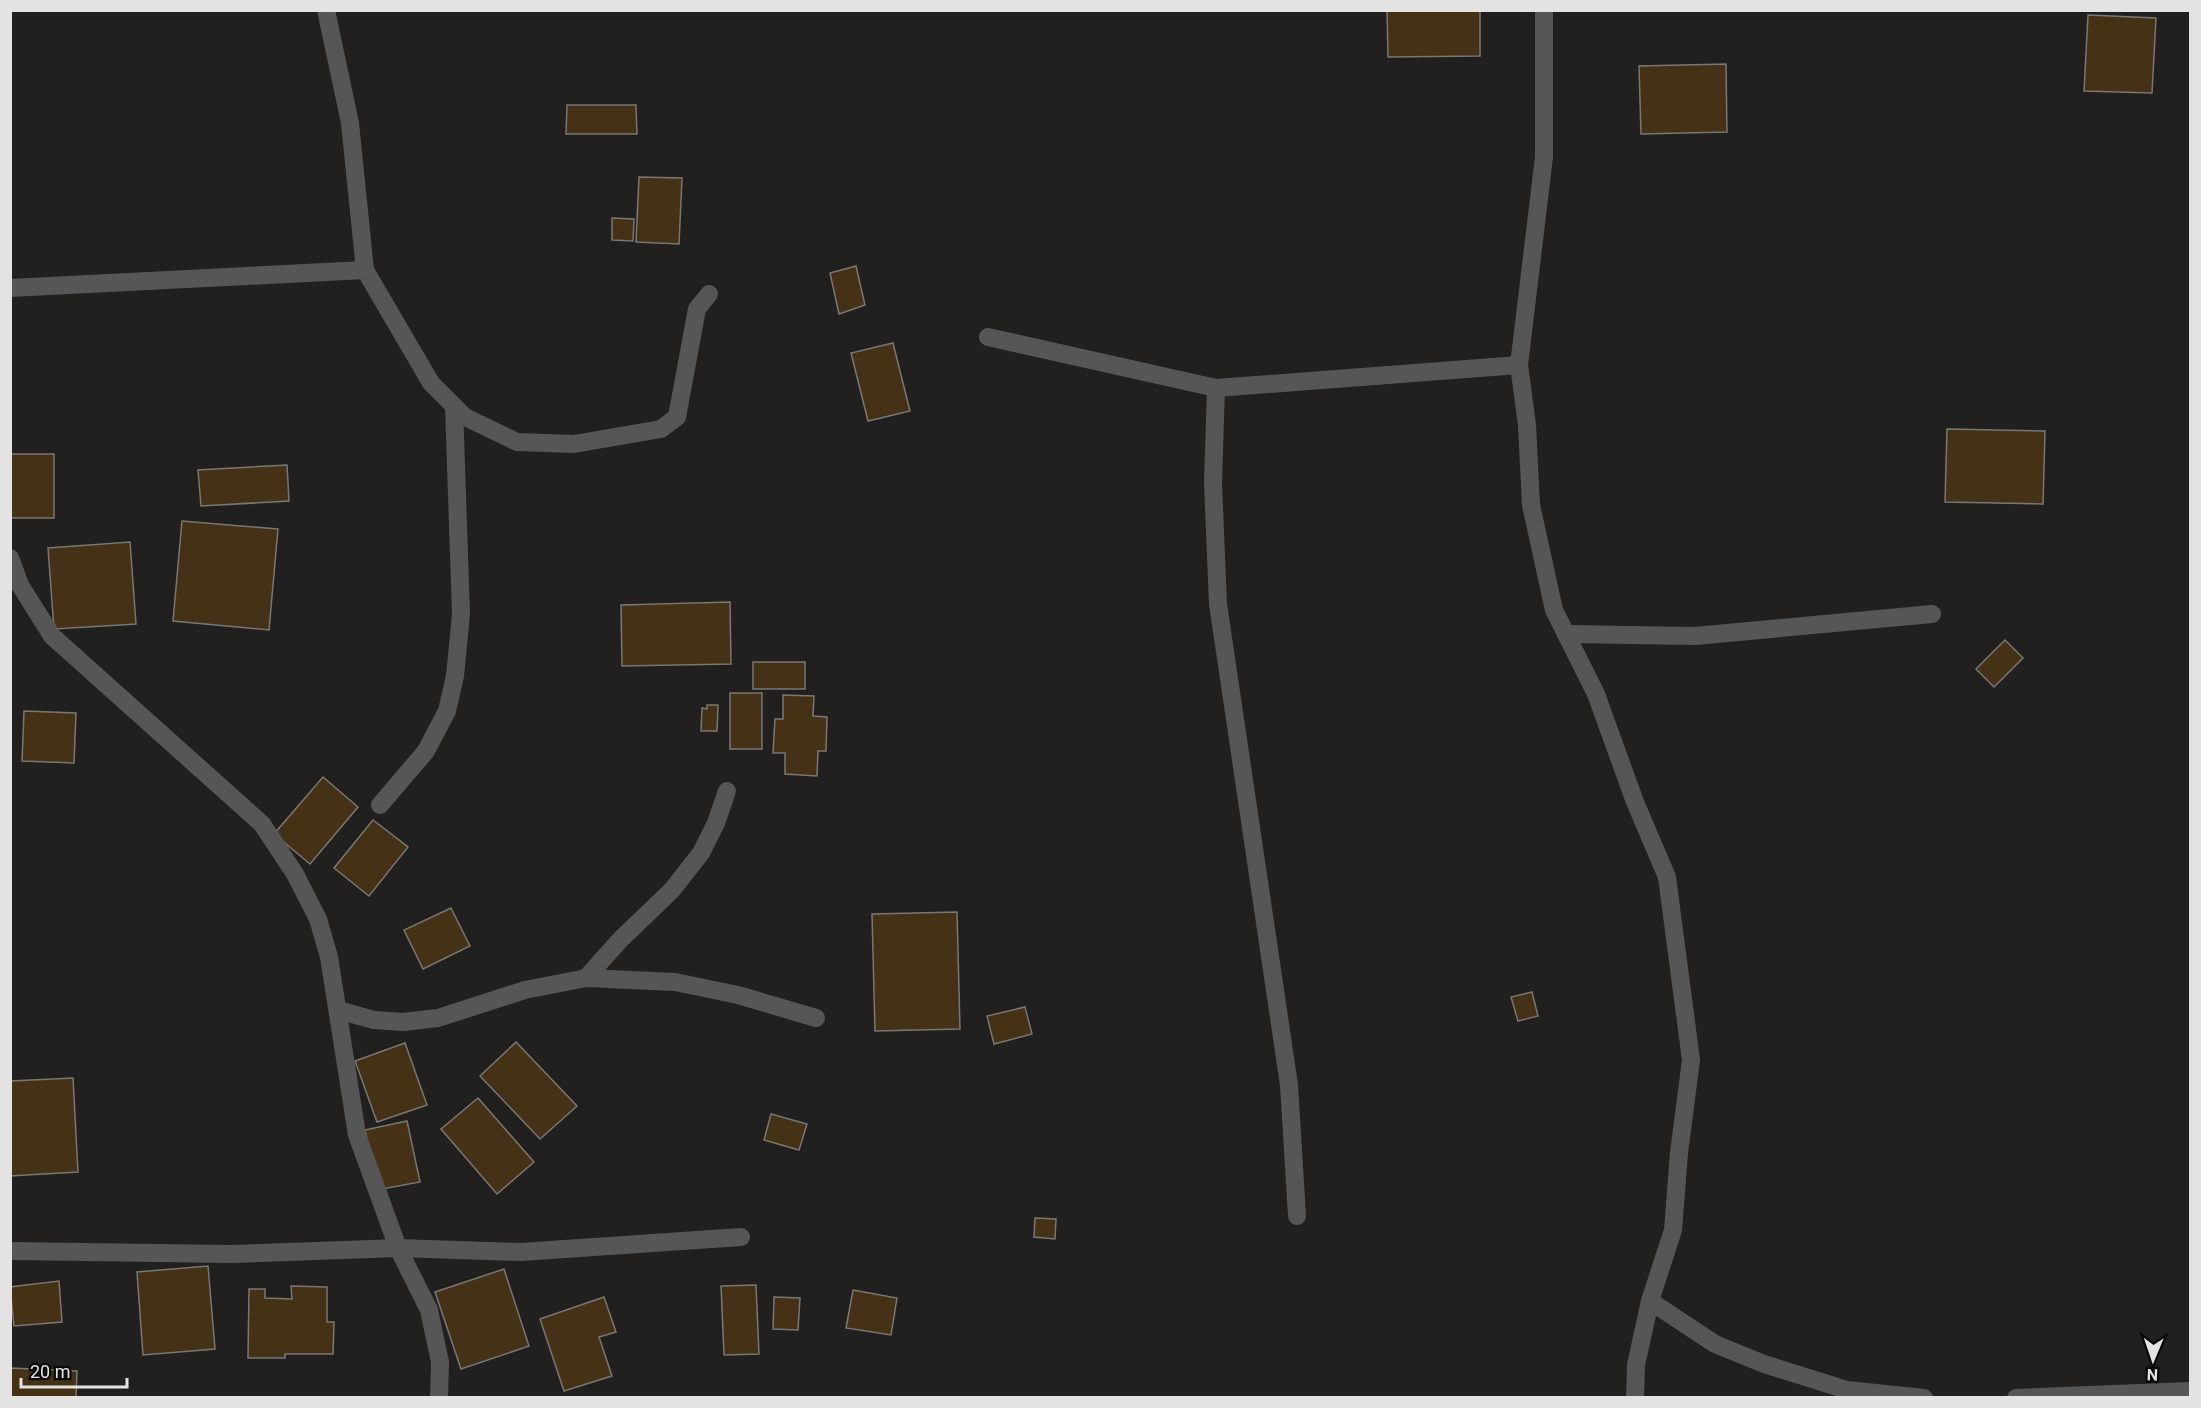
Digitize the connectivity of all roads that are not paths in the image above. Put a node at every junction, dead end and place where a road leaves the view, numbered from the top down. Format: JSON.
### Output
{"nodes":[{"id":1,"x":326,"y":10,"type":"edge"},
{"id":2,"x":1544,"y":10,"type":"edge"},
{"id":3,"x":365,"y":270,"type":"junction"},
{"id":4,"x":10,"y":288,"type":"edge"},
{"id":5,"x":709,"y":294,"type":"dead end"},
{"id":6,"x":988,"y":337,"type":"dead end"},
{"id":7,"x":1519,"y":365,"type":"junction"},
{"id":8,"x":1216,"y":388,"type":"junction"},
{"id":9,"x":454,"y":406,"type":"junction"},
{"id":10,"x":10,"y":558,"type":"edge"},
{"id":11,"x":1932,"y":614,"type":"dead end"},
{"id":12,"x":1566,"y":634,"type":"junction"},
{"id":13,"x":727,"y":791,"type":"dead end"},
{"id":14,"x":380,"y":805,"type":"dead end"},
{"id":15,"x":586,"y":978,"type":"junction"},
{"id":16,"x":338,"y":1010,"type":"junction"},
{"id":17,"x":816,"y":1018,"type":"dead end"},
{"id":18,"x":1297,"y":1216,"type":"dead end"},
{"id":19,"x":741,"y":1237,"type":"dead end"},
{"id":20,"x":398,"y":1248,"type":"junction"},
{"id":21,"x":10,"y":1251,"type":"edge"},
{"id":22,"x":1650,"y":1301,"type":"junction"},
{"id":23,"x":2190,"y":1391,"type":"edge"},
{"id":24,"x":438,"y":1398,"type":"edge"},
{"id":25,"x":1635,"y":1398,"type":"edge"},
{"id":26,"x":1924,"y":1398,"type":"edge"},
{"id":27,"x":2016,"y":1398,"type":"edge"}],
"edges":[{"from":1,"to":3,"type":"street"},
{"from":2,"to":7,"type":"street"},
{"from":3,"to":4,"type":"street"},
{"from":3,"to":9,"type":"street"},
{"from":5,"to":9,"type":"street"},
{"from":6,"to":8,"type":"street"},
{"from":7,"to":8,"type":"street"},
{"from":7,"to":12,"type":"street"},
{"from":8,"to":18,"type":"street"},
{"from":9,"to":14,"type":"street"},
{"from":10,"to":16,"type":"street"},
{"from":11,"to":12,"type":"street"},
{"from":12,"to":22,"type":"street"},
{"from":13,"to":15,"type":"street"},
{"from":15,"to":16,"type":"street"},
{"from":15,"to":17,"type":"street"},
{"from":16,"to":20,"type":"street"},
{"from":19,"to":20,"type":"street"},
{"from":20,"to":21,"type":"street"},
{"from":20,"to":24,"type":"street"},
{"from":22,"to":25,"type":"street"},
{"from":22,"to":26,"type":"street"},
{"from":23,"to":27,"type":"street"}]}
